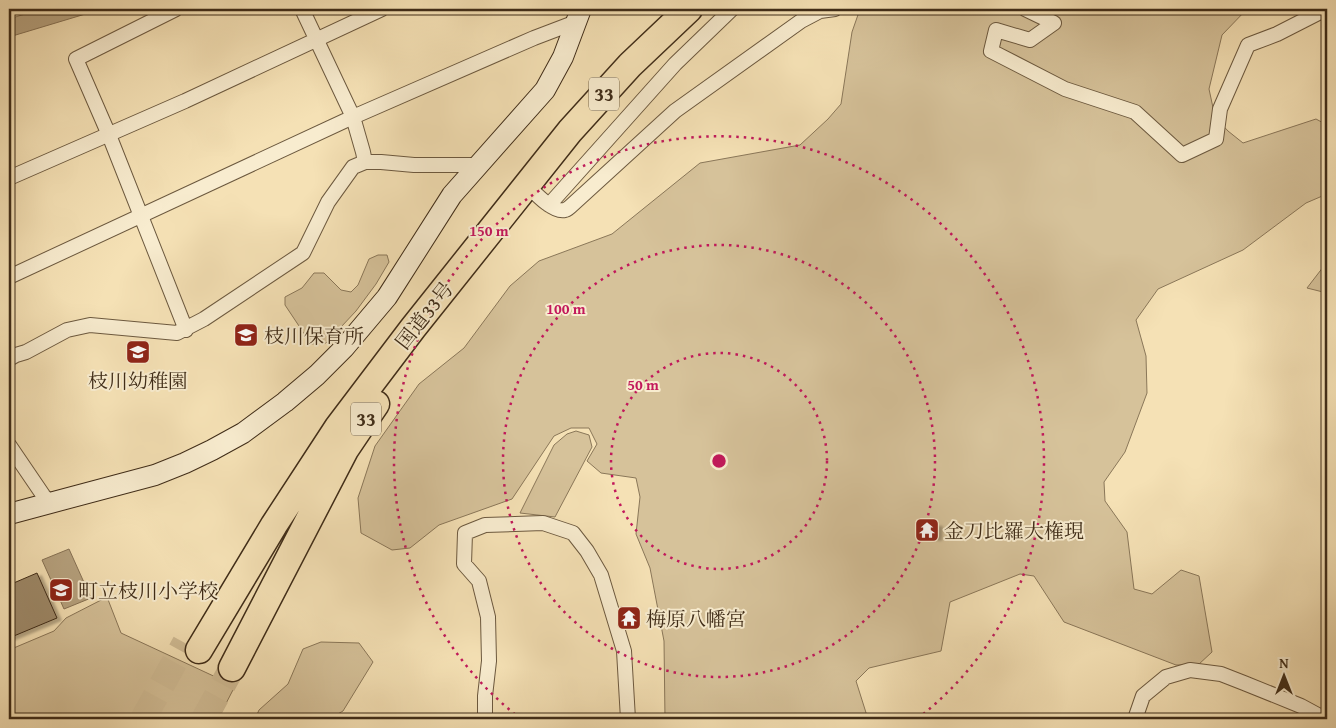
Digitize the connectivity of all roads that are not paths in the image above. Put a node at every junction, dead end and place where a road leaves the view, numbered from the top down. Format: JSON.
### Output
{"nodes":[{"id":1,"x":176,"y":9,"type":"edge"},
{"id":2,"x":302,"y":9,"type":"edge"},
{"id":3,"x":382,"y":9,"type":"edge"},
{"id":4,"x":689,"y":9,"type":"edge"},
{"id":5,"x":732,"y":9,"type":"edge"},
{"id":6,"x":835,"y":9,"type":"edge"},
{"id":7,"x":1026,"y":9,"type":"edge"},
{"id":8,"x":1326,"y":9,"type":"edge"},
{"id":9,"x":579,"y":15,"type":"edge"},
{"id":10,"x":317,"y":40,"type":"junction"},
{"id":11,"x":353,"y":116,"type":"junction"},
{"id":12,"x":109,"y":134,"type":"junction"},
{"id":13,"x":365,"y":162,"type":"junction"},
{"id":14,"x":478,"y":165,"type":"junction"},
{"id":15,"x":9,"y":178,"type":"edge"},
{"id":16,"x":527,"y":185,"type":"junction"},
{"id":17,"x":549,"y":205,"type":"junction"},
{"id":18,"x":140,"y":216,"type":"junction"},
{"id":19,"x":9,"y":277,"type":"edge"},
{"id":20,"x":186,"y":330,"type":"junction"},
{"id":21,"x":11,"y":354,"type":"edge"},
{"id":22,"x":9,"y":445,"type":"edge"},
{"id":23,"x":50,"y":503,"type":"junction"},
{"id":24,"x":9,"y":514,"type":"edge"},
{"id":25,"x":192,"y":647,"type":"tunnel mouth"},
{"id":26,"x":232,"y":668,"type":"tunnel mouth"},
{"id":27,"x":485,"y":719,"type":"edge"},
{"id":28,"x":628,"y":719,"type":"edge"},
{"id":29,"x":1135,"y":719,"type":"edge"},
{"id":30,"x":1325,"y":719,"type":"edge"}],
"edges":[{"from":1,"to":12,"type":"street"},
{"from":2,"to":10,"type":"street"},
{"from":3,"to":10,"type":"street"},
{"from":4,"to":16,"type":"highway","name":"国道33号","number":"33"},
{"from":5,"to":17,"type":"street"},
{"from":6,"to":17,"type":"street"},
{"from":7,"to":8,"type":"street"},
{"from":9,"to":11,"type":"street"},
{"from":9,"to":14,"type":"street"},
{"from":10,"to":11,"type":"street"},
{"from":10,"to":12,"type":"street"},
{"from":11,"to":13,"type":"street"},
{"from":11,"to":18,"type":"street"},
{"from":12,"to":15,"type":"street"},
{"from":12,"to":18,"type":"street"},
{"from":13,"to":14,"type":"street"},
{"from":13,"to":20,"type":"street"},
{"from":14,"to":23,"type":"street"},
{"from":16,"to":17,"type":"street"},
{"from":16,"to":25,"type":"highway","name":"国道33号","number":"33"},
{"from":16,"to":26,"type":"highway","number":"33"},
{"from":18,"to":19,"type":"street"},
{"from":18,"to":20,"type":"street"},
{"from":20,"to":21,"type":"street"},
{"from":22,"to":23,"type":"street"},
{"from":23,"to":24,"type":"street"},
{"from":27,"to":28,"type":"street"},
{"from":29,"to":30,"type":"street"}]}
